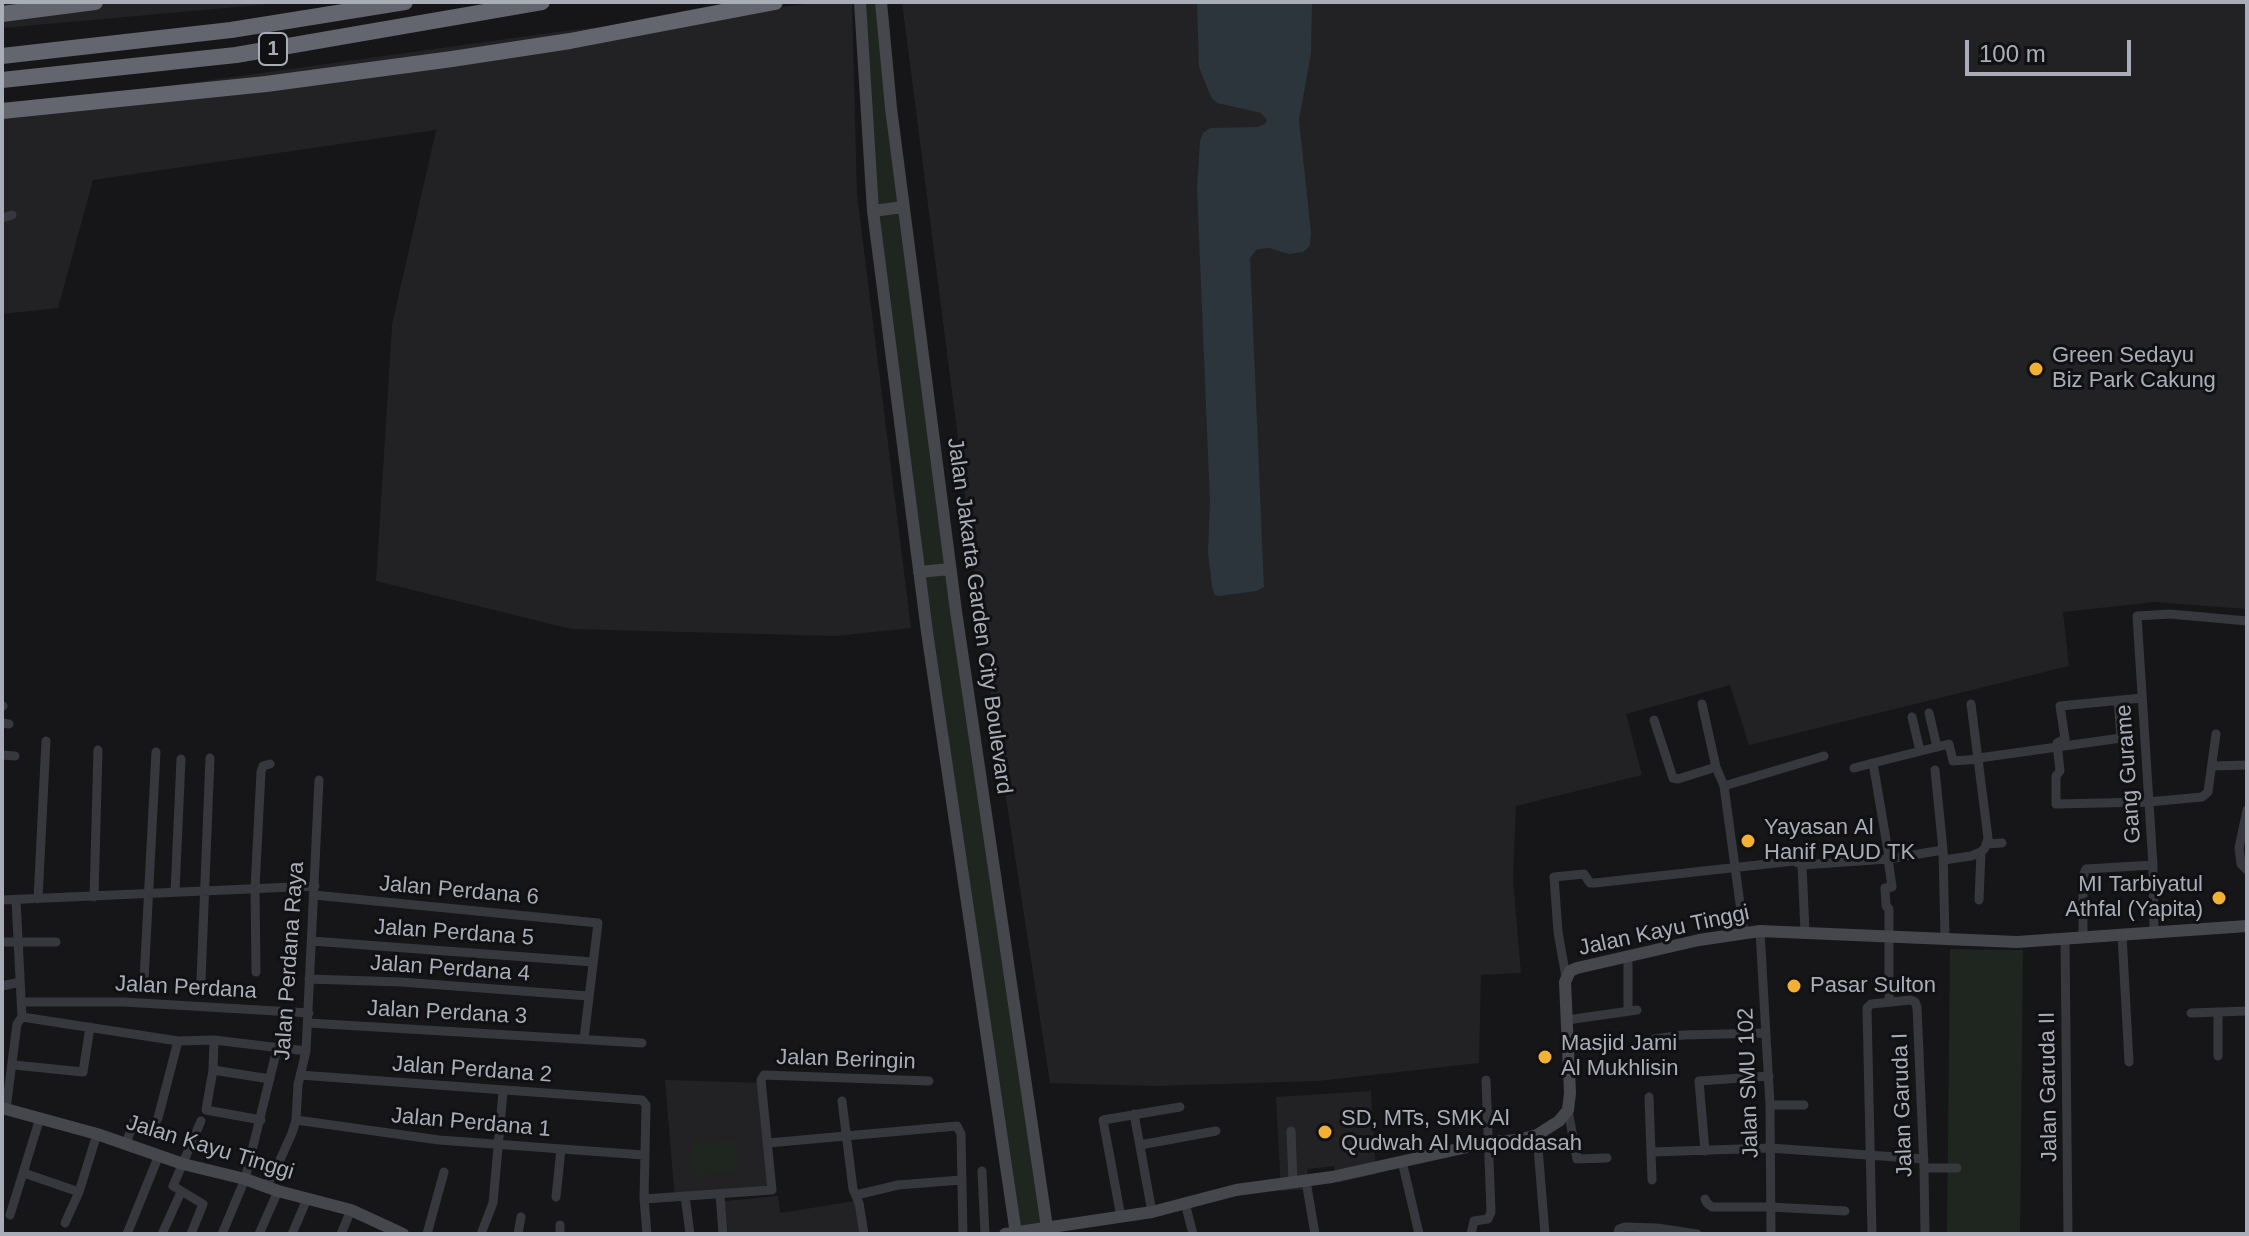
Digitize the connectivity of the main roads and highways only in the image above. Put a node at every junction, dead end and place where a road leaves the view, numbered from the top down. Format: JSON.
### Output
{"nodes":[{"id":1,"x":95,"y":2,"type":"edge"},
{"id":2,"x":405,"y":2,"type":"edge"},
{"id":3,"x":542,"y":2,"type":"edge"},
{"id":4,"x":775,"y":2,"type":"edge"},
{"id":5,"x":759,"y":5,"type":"edge"},
{"id":6,"x":4,"y":15,"type":"edge"},
{"id":7,"x":2,"y":56,"type":"edge"},
{"id":8,"x":2,"y":80,"type":"edge"},
{"id":9,"x":2,"y":111,"type":"edge"}],
"edges":[{"from":1,"to":6,"type":"highway"},
{"from":2,"to":7,"type":"highway","number":"1"},
{"from":3,"to":8,"type":"highway","number":"1"},
{"from":4,"to":5,"type":"highway"},
{"from":5,"to":9,"type":"highway"}]}
